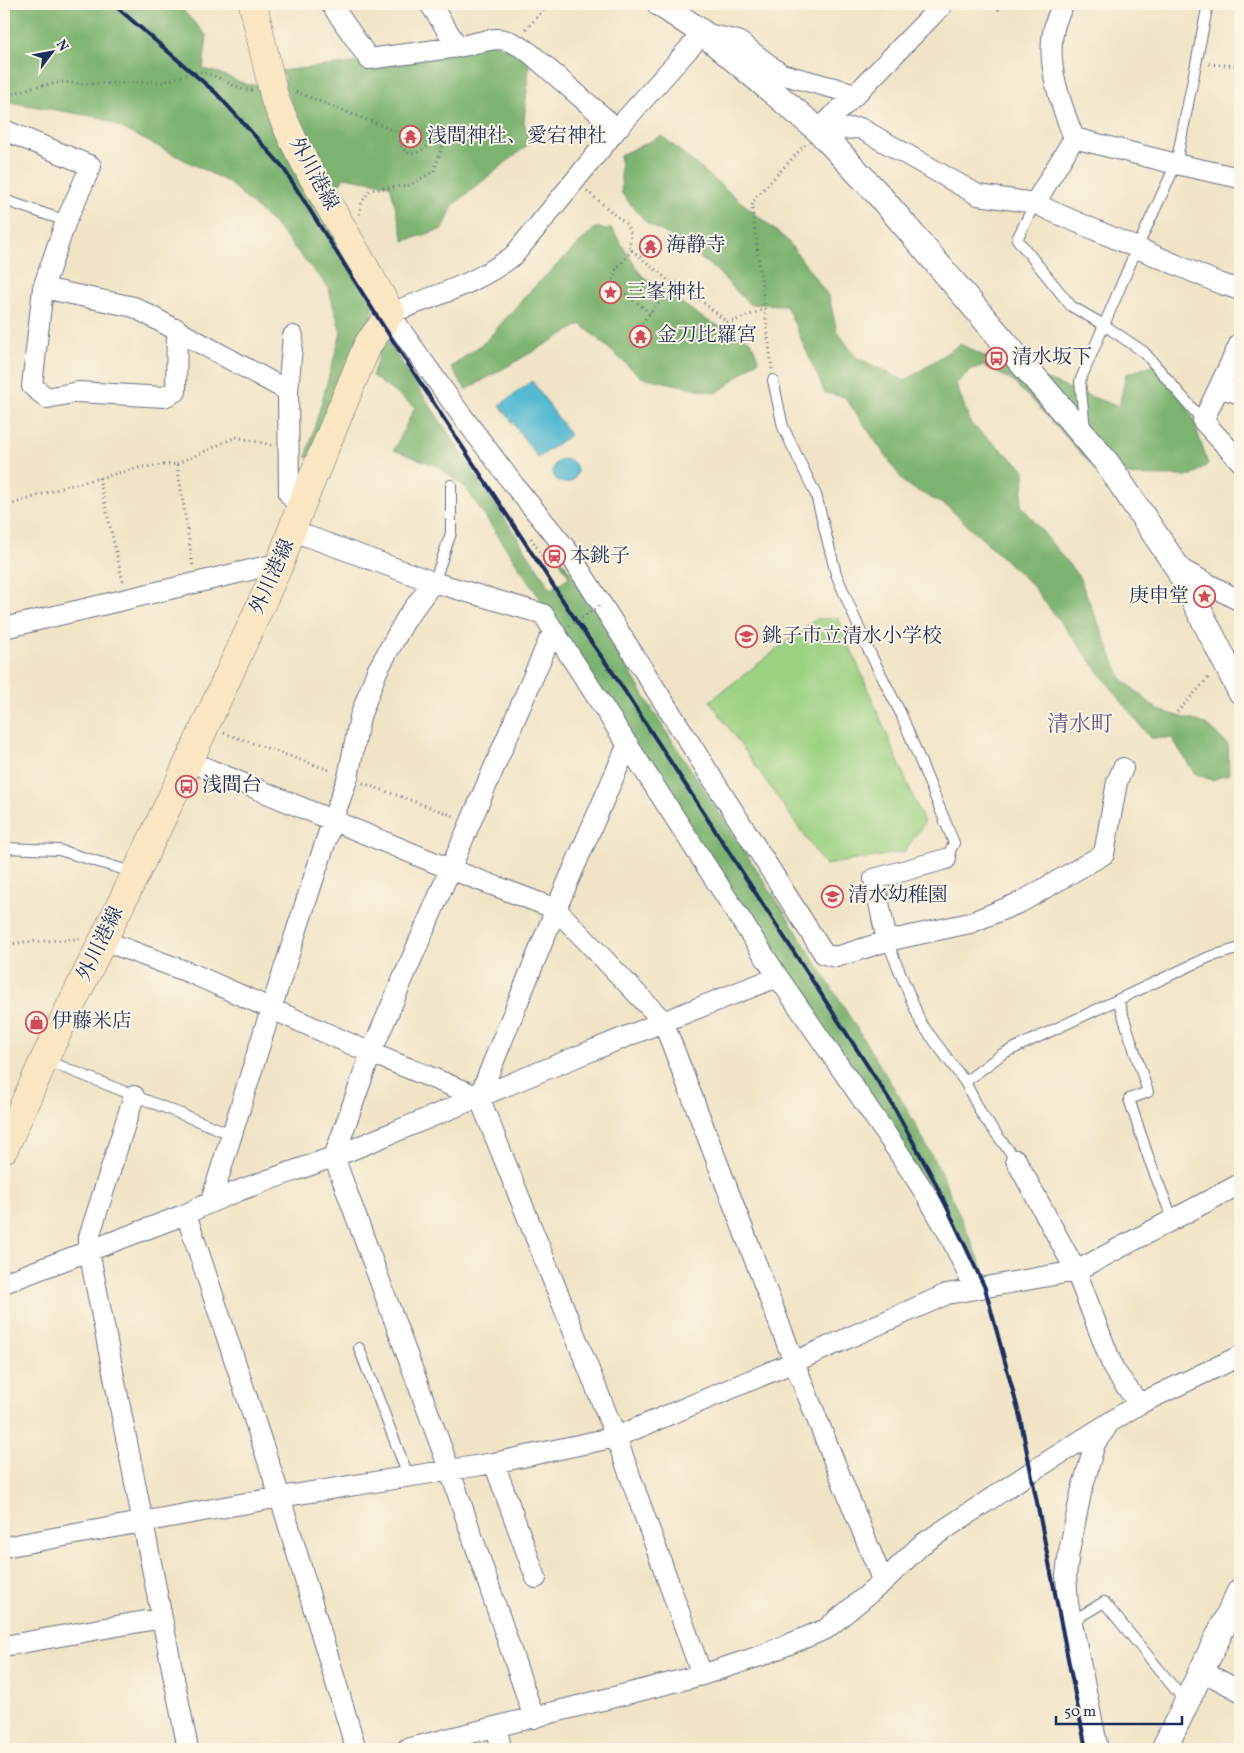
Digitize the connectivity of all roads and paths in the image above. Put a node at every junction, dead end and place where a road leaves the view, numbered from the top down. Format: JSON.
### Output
{"nodes":[{"id":1,"x":253,"y":4,"type":"edge"},
{"id":2,"x":331,"y":4,"type":"edge"},
{"id":3,"x":430,"y":4,"type":"edge"},
{"id":4,"x":549,"y":4,"type":"edge"},
{"id":5,"x":660,"y":4,"type":"edge"},
{"id":6,"x":943,"y":4,"type":"edge"},
{"id":7,"x":990,"y":4,"type":"edge"},
{"id":8,"x":1064,"y":4,"type":"edge"},
{"id":9,"x":1208,"y":4,"type":"edge"},
{"id":10,"x":1002,"y":12,"type":"dead end"},
{"id":11,"x":703,"y":33,"type":"junction"},
{"id":12,"x":515,"y":42,"type":"junction"},
{"id":13,"x":458,"y":47,"type":"junction"},
{"id":14,"x":1196,"y":62,"type":"junction"},
{"id":15,"x":1240,"y":66,"type":"edge"},
{"id":16,"x":272,"y":91,"type":"junction"},
{"id":17,"x":301,"y":93,"type":"dead end"},
{"id":18,"x":856,"y":94,"type":"junction"},
{"id":19,"x":4,"y":97,"type":"edge"},
{"id":20,"x":616,"y":129,"type":"junction"},
{"id":21,"x":4,"y":130,"type":"edge"},
{"id":22,"x":818,"y":130,"type":"junction"},
{"id":23,"x":1074,"y":138,"type":"junction"},
{"id":24,"x":1176,"y":164,"type":"junction"},
{"id":25,"x":1240,"y":178,"type":"edge"},
{"id":26,"x":575,"y":181,"type":"junction"},
{"id":27,"x":4,"y":200,"type":"edge"},
{"id":28,"x":1035,"y":203,"type":"junction"},
{"id":29,"x":66,"y":221,"type":"junction"},
{"id":30,"x":347,"y":234,"type":"junction"},
{"id":31,"x":1137,"y":248,"type":"junction"},
{"id":32,"x":632,"y":250,"type":"junction"},
{"id":33,"x":675,"y":282,"type":"junction"},
{"id":34,"x":43,"y":288,"type":"junction"},
{"id":35,"x":1240,"y":290,"type":"edge"},
{"id":36,"x":764,"y":309,"type":"junction"},
{"id":37,"x":391,"y":312,"type":"junction"},
{"id":38,"x":650,"y":313,"type":"junction"},
{"id":39,"x":642,"y":323,"type":"dead end"},
{"id":40,"x":1104,"y":325,"type":"junction"},
{"id":41,"x":177,"y":329,"type":"junction"},
{"id":42,"x":293,"y":336,"type":"dead end"},
{"id":43,"x":1240,"y":343,"type":"edge"},
{"id":44,"x":773,"y":380,"type":"joint"},
{"id":45,"x":1219,"y":387,"type":"junction"},
{"id":46,"x":288,"y":391,"type":"junction"},
{"id":47,"x":1240,"y":394,"type":"edge"},
{"id":48,"x":1203,"y":421,"type":"junction"},
{"id":49,"x":1086,"y":438,"type":"junction"},
{"id":50,"x":289,"y":449,"type":"junction"},
{"id":51,"x":1240,"y":461,"type":"edge"},
{"id":52,"x":177,"y":464,"type":"junction"},
{"id":53,"x":100,"y":478,"type":"junction"},
{"id":54,"x":451,"y":485,"type":"dead end"},
{"id":55,"x":4,"y":507,"type":"edge"},
{"id":56,"x":296,"y":520,"type":"junction"},
{"id":57,"x":280,"y":563,"type":"junction"},
{"id":58,"x":1177,"y":567,"type":"junction"},
{"id":59,"x":433,"y":582,"type":"junction"},
{"id":60,"x":195,"y":584,"type":"junction"},
{"id":61,"x":127,"y":600,"type":"junction"},
{"id":62,"x":1240,"y":601,"type":"edge"},
{"id":63,"x":602,"y":604,"type":"junction"},
{"id":64,"x":4,"y":628,"type":"edge"},
{"id":65,"x":562,"y":630,"type":"junction"},
{"id":66,"x":1214,"y":671,"type":"dead end"},
{"id":67,"x":1240,"y":691,"type":"edge"},
{"id":68,"x":1177,"y":712,"type":"dead end"},
{"id":69,"x":628,"y":744,"type":"junction"},
{"id":70,"x":189,"y":761,"type":"junction"},
{"id":71,"x":1123,"y":768,"type":"dead end"},
{"id":72,"x":332,"y":822,"type":"junction"},
{"id":73,"x":4,"y":848,"type":"edge"},
{"id":74,"x":946,"y":859,"type":"joint"},
{"id":75,"x":450,"y":869,"type":"junction"},
{"id":76,"x":136,"y":873,"type":"junction"},
{"id":77,"x":556,"y":909,"type":"junction"},
{"id":78,"x":102,"y":940,"type":"junction"},
{"id":79,"x":887,"y":941,"type":"junction"},
{"id":80,"x":4,"y":945,"type":"edge"},
{"id":81,"x":1240,"y":948,"type":"edge"},
{"id":82,"x":778,"y":977,"type":"junction"},
{"id":83,"x":1118,"y":1000,"type":"junction"},
{"id":84,"x":271,"y":1009,"type":"junction"},
{"id":85,"x":663,"y":1021,"type":"junction"},
{"id":86,"x":371,"y":1053,"type":"junction"},
{"id":87,"x":44,"y":1060,"type":"junction"},
{"id":88,"x":964,"y":1082,"type":"junction"},
{"id":89,"x":134,"y":1096,"type":"junction"},
{"id":90,"x":479,"y":1097,"type":"junction"},
{"id":91,"x":230,"y":1134,"type":"junction"},
{"id":92,"x":4,"y":1149,"type":"edge"},
{"id":93,"x":334,"y":1157,"type":"junction"},
{"id":94,"x":1016,"y":1160,"type":"joint"},
{"id":95,"x":1240,"y":1184,"type":"edge"},
{"id":96,"x":211,"y":1201,"type":"junction"},
{"id":97,"x":186,"y":1214,"type":"junction"},
{"id":98,"x":1173,"y":1220,"type":"junction"},
{"id":99,"x":89,"y":1251,"type":"junction"},
{"id":100,"x":1076,"y":1271,"type":"junction"},
{"id":101,"x":4,"y":1284,"type":"edge"},
{"id":102,"x":975,"y":1289,"type":"junction"},
{"id":103,"x":358,"y":1348,"type":"dead end"},
{"id":104,"x":1240,"y":1356,"type":"edge"},
{"id":105,"x":794,"y":1362,"type":"junction"},
{"id":106,"x":1139,"y":1404,"type":"junction"},
{"id":107,"x":1109,"y":1424,"type":"junction"},
{"id":108,"x":616,"y":1437,"type":"junction"},
{"id":109,"x":494,"y":1463,"type":"junction"},
{"id":110,"x":450,"y":1471,"type":"junction"},
{"id":111,"x":409,"y":1478,"type":"junction"},
{"id":112,"x":280,"y":1497,"type":"junction"},
{"id":113,"x":143,"y":1523,"type":"junction"},
{"id":114,"x":4,"y":1547,"type":"edge"},
{"id":115,"x":536,"y":1578,"type":"dead end"},
{"id":116,"x":883,"y":1582,"type":"junction"},
{"id":117,"x":1240,"y":1591,"type":"edge"},
{"id":118,"x":162,"y":1618,"type":"junction"},
{"id":119,"x":1071,"y":1622,"type":"junction"},
{"id":120,"x":4,"y":1646,"type":"edge"},
{"id":121,"x":1202,"y":1671,"type":"junction"},
{"id":122,"x":702,"y":1674,"type":"junction"},
{"id":123,"x":1240,"y":1691,"type":"edge"},
{"id":124,"x":1188,"y":1700,"type":"junction"},
{"id":125,"x":534,"y":1718,"type":"junction"},
{"id":126,"x":497,"y":1727,"type":"junction"},
{"id":127,"x":188,"y":1749,"type":"edge"},
{"id":128,"x":356,"y":1749,"type":"edge"},
{"id":129,"x":407,"y":1749,"type":"edge"},
{"id":130,"x":501,"y":1749,"type":"edge"},
{"id":131,"x":1098,"y":1749,"type":"edge"},
{"id":132,"x":1164,"y":1749,"type":"edge"}],
"edges":[{"from":1,"to":16,"type":"main road","name":"外川港線"},
{"from":2,"to":13,"type":"street"},
{"from":3,"to":13,"type":"street"},
{"from":4,"to":12,"type":"path"},
{"from":5,"to":11,"type":"street"},
{"from":6,"to":18,"type":"street"},
{"from":7,"to":10,"type":"path"},
{"from":8,"to":23,"type":"street"},
{"from":9,"to":14,"type":"lane"},
{"from":11,"to":18,"type":"street"},
{"from":11,"to":20,"type":"street"},
{"from":11,"to":22,"type":"street"},
{"from":12,"to":13,"type":"street"},
{"from":12,"to":20,"type":"street"},
{"from":14,"to":15,"type":"path"},
{"from":14,"to":24,"type":"lane"},
{"from":16,"to":19,"type":"path"},
{"from":16,"to":30,"type":"main road","name":"外川港線"},
{"from":17,"to":30,"type":"path"},
{"from":18,"to":22,"type":"street"},
{"from":20,"to":26,"type":"street"},
{"from":21,"to":29,"type":"street"},
{"from":22,"to":28,"type":"street"},
{"from":22,"to":36,"type":"path"},
{"from":22,"to":49,"type":"street"},
{"from":23,"to":24,"type":"street"},
{"from":23,"to":28,"type":"street"},
{"from":24,"to":25,"type":"street"},
{"from":24,"to":31,"type":"lane"},
{"from":26,"to":32,"type":"path"},
{"from":26,"to":37,"type":"street"},
{"from":27,"to":29,"type":"lane"},
{"from":28,"to":31,"type":"street"},
{"from":28,"to":40,"type":"lane"},
{"from":29,"to":34,"type":"street"},
{"from":30,"to":37,"type":"main road","name":"外川港線"},
{"from":31,"to":35,"type":"street"},
{"from":31,"to":40,"type":"lane"},
{"from":32,"to":33,"type":"path"},
{"from":32,"to":38,"type":"path"},
{"from":33,"to":36,"type":"path"},
{"from":33,"to":38,"type":"path"},
{"from":34,"to":41,"type":"street"},
{"from":34,"to":41,"type":"street"},
{"from":36,"to":44,"type":"path"},
{"from":37,"to":56,"type":"main road","name":"外川港線"},
{"from":37,"to":63,"type":"street"},
{"from":38,"to":39,"type":"path"},
{"from":40,"to":48,"type":"lane"},
{"from":40,"to":49,"type":"lane"},
{"from":41,"to":46,"type":"street"},
{"from":42,"to":46,"type":"street"},
{"from":43,"to":45,"type":"street"},
{"from":44,"to":74,"type":"lane"},
{"from":45,"to":47,"type":"street"},
{"from":45,"to":48,"type":"street"},
{"from":46,"to":50,"type":"street"},
{"from":48,"to":51,"type":"street"},
{"from":49,"to":58,"type":"street"},
{"from":50,"to":52,"type":"path"},
{"from":50,"to":56,"type":"street"},
{"from":52,"to":53,"type":"path"},
{"from":52,"to":60,"type":"path"},
{"from":53,"to":55,"type":"path"},
{"from":53,"to":61,"type":"path"},
{"from":54,"to":59,"type":"lane"},
{"from":56,"to":57,"type":"main road","name":"外川港線"},
{"from":56,"to":59,"type":"street"},
{"from":57,"to":60,"type":"street"},
{"from":57,"to":70,"type":"main road","name":"外川港線"},
{"from":58,"to":62,"type":"street"},
{"from":58,"to":67,"type":"street"},
{"from":59,"to":65,"type":"street"},
{"from":59,"to":72,"type":"street"},
{"from":60,"to":61,"type":"street"},
{"from":61,"to":64,"type":"street"},
{"from":63,"to":65,"type":"path","bridge":true},
{"from":63,"to":79,"type":"street"},
{"from":65,"to":69,"type":"street"},
{"from":65,"to":75,"type":"street"},
{"from":66,"to":68,"type":"path"},
{"from":69,"to":77,"type":"street"},
{"from":69,"to":82,"type":"street"},
{"from":70,"to":72,"type":"street"},
{"from":70,"to":76,"type":"main road","name":"外川港線"},
{"from":71,"to":79,"type":"street"},
{"from":72,"to":75,"type":"street"},
{"from":72,"to":84,"type":"street"},
{"from":73,"to":76,"type":"lane"},
{"from":74,"to":79,"type":"street"},
{"from":75,"to":77,"type":"street"},
{"from":75,"to":86,"type":"street"},
{"from":76,"to":78,"type":"main road","name":"外川港線"},
{"from":77,"to":85,"type":"street"},
{"from":77,"to":90,"type":"street"},
{"from":78,"to":80,"type":"path"},
{"from":78,"to":84,"type":"street"},
{"from":78,"to":87,"type":"main road","name":"外川港線"},
{"from":79,"to":88,"type":"lane"},
{"from":81,"to":83,"type":"lane"},
{"from":82,"to":85,"type":"street"},
{"from":82,"to":102,"type":"street"},
{"from":83,"to":88,"type":"lane"},
{"from":83,"to":98,"type":"lane"},
{"from":84,"to":86,"type":"street"},
{"from":84,"to":91,"type":"street"},
{"from":85,"to":90,"type":"street"},
{"from":85,"to":105,"type":"street"},
{"from":86,"to":90,"type":"street"},
{"from":86,"to":93,"type":"street"},
{"from":87,"to":89,"type":"lane"},
{"from":87,"to":92,"type":"main road","name":"外川港線"},
{"from":88,"to":94,"type":"lane"},
{"from":89,"to":91,"type":"lane"},
{"from":89,"to":99,"type":"street"},
{"from":90,"to":93,"type":"street"},
{"from":90,"to":108,"type":"street"},
{"from":91,"to":96,"type":"street"},
{"from":93,"to":96,"type":"street"},
{"from":93,"to":110,"type":"street"},
{"from":94,"to":100,"type":"street"},
{"from":95,"to":98,"type":"street"},
{"from":96,"to":97,"type":"street"},
{"from":97,"to":99,"type":"street"},
{"from":97,"to":112,"type":"street"},
{"from":98,"to":100,"type":"street"},
{"from":99,"to":101,"type":"street"},
{"from":99,"to":113,"type":"street"},
{"from":100,"to":102,"type":"street"},
{"from":100,"to":106,"type":"street"},
{"from":102,"to":105,"type":"street"},
{"from":103,"to":111,"type":"lane"},
{"from":104,"to":106,"type":"street"},
{"from":105,"to":108,"type":"street"},
{"from":105,"to":116,"type":"street"},
{"from":106,"to":107,"type":"street"},
{"from":107,"to":116,"type":"street"},
{"from":107,"to":119,"type":"street"},
{"from":108,"to":109,"type":"street"},
{"from":108,"to":122,"type":"street"},
{"from":109,"to":110,"type":"street"},
{"from":109,"to":115,"type":"street"},
{"from":110,"to":111,"type":"street"},
{"from":110,"to":125,"type":"street"},
{"from":111,"to":112,"type":"street"},
{"from":112,"to":113,"type":"street"},
{"from":112,"to":128,"type":"street"},
{"from":113,"to":114,"type":"street"},
{"from":113,"to":118,"type":"street"},
{"from":116,"to":122,"type":"street"},
{"from":117,"to":121,"type":"street"},
{"from":118,"to":120,"type":"street"},
{"from":118,"to":127,"type":"street"},
{"from":119,"to":124,"type":"lane"},
{"from":119,"to":131,"type":"street"},
{"from":121,"to":123,"type":"street"},
{"from":121,"to":124,"type":"street"},
{"from":122,"to":125,"type":"street"},
{"from":124,"to":132,"type":"street"},
{"from":125,"to":126,"type":"street"},
{"from":126,"to":129,"type":"street"},
{"from":126,"to":130,"type":"street"}]}
